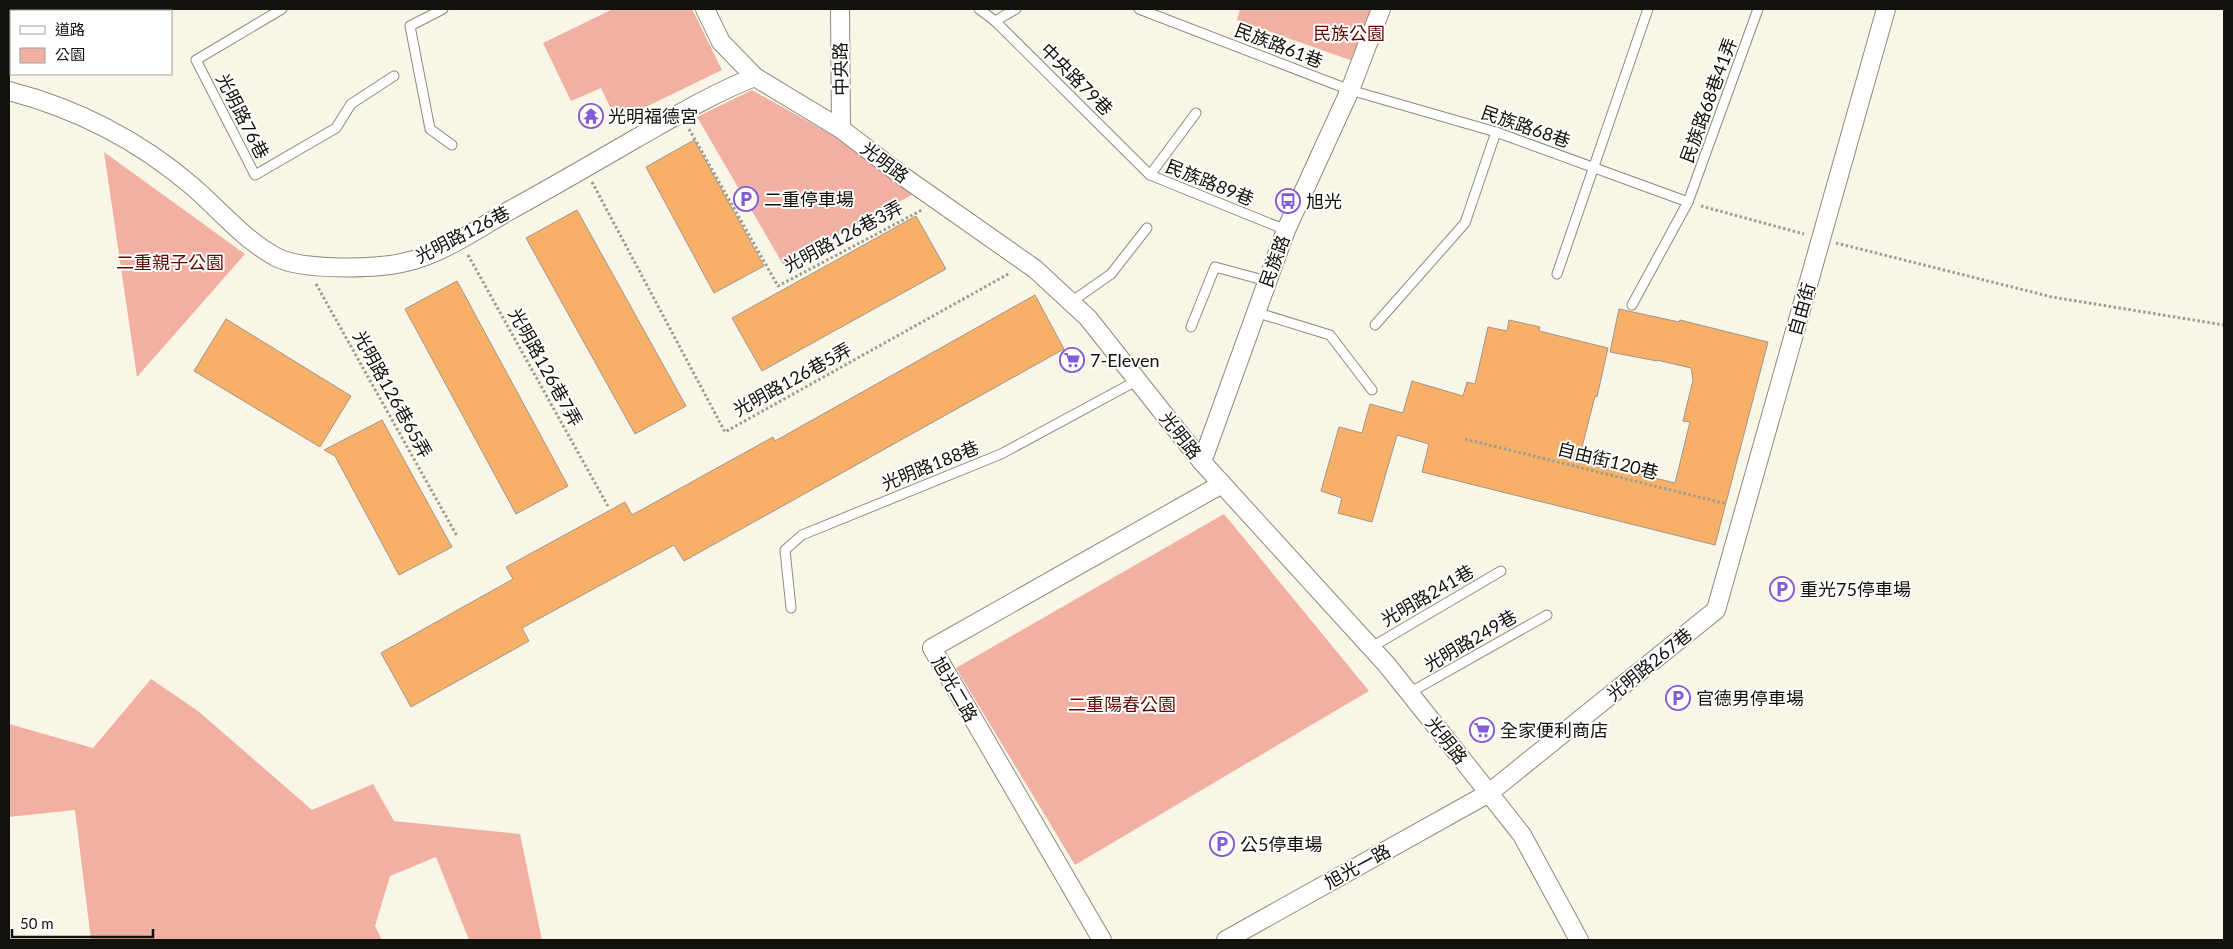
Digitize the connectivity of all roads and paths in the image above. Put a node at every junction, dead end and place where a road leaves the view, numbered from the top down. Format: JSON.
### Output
{"nodes":[{"id":1,"x":282,"y":9,"type":"edge"},
{"id":2,"x":443,"y":9,"type":"edge"},
{"id":3,"x":705,"y":9,"type":"edge"},
{"id":4,"x":840,"y":9,"type":"edge"},
{"id":5,"x":979,"y":9,"type":"edge"},
{"id":6,"x":1016,"y":9,"type":"edge"},
{"id":7,"x":1139,"y":9,"type":"edge"},
{"id":8,"x":1381,"y":9,"type":"edge"},
{"id":9,"x":1648,"y":9,"type":"edge"},
{"id":10,"x":1758,"y":9,"type":"edge"},
{"id":11,"x":1886,"y":9,"type":"edge"},
{"id":12,"x":1150,"y":10,"type":"edge"},
{"id":13,"x":995,"y":21,"type":"junction"},
{"id":14,"x":394,"y":76,"type":"dead end"},
{"id":15,"x":755,"y":77,"type":"junction"},
{"id":16,"x":1350,"y":90,"type":"junction"},
{"id":17,"x":9,"y":91,"type":"edge"},
{"id":18,"x":680,"y":113,"type":"junction"},
{"id":19,"x":1196,"y":113,"type":"dead end"},
{"id":20,"x":841,"y":128,"type":"junction"},
{"id":21,"x":1496,"y":132,"type":"junction"},
{"id":22,"x":452,"y":145,"type":"dead end"},
{"id":23,"x":1593,"y":166,"type":"junction"},
{"id":24,"x":585,"y":169,"type":"junction"},
{"id":25,"x":1150,"y":175,"type":"junction"},
{"id":26,"x":939,"y":201,"type":"junction"},
{"id":27,"x":1688,"y":202,"type":"junction"},
{"id":28,"x":1146,"y":228,"type":"dead end"},
{"id":29,"x":1286,"y":230,"type":"junction"},
{"id":30,"x":459,"y":239,"type":"junction"},
{"id":31,"x":1821,"y":239,"type":"junction"},
{"id":32,"x":1027,"y":264,"type":"junction"},
{"id":33,"x":306,"y":266,"type":"junction"},
{"id":34,"x":1557,"y":274,"type":"dead end"},
{"id":35,"x":1267,"y":281,"type":"junction"},
{"id":36,"x":1071,"y":302,"type":"junction"},
{"id":37,"x":1632,"y":306,"type":"dead end"},
{"id":38,"x":1255,"y":312,"type":"junction"},
{"id":39,"x":1375,"y":325,"type":"dead end"},
{"id":40,"x":2224,"y":325,"type":"edge"},
{"id":41,"x":1191,"y":327,"type":"dead end"},
{"id":42,"x":1138,"y":380,"type":"junction"},
{"id":43,"x":1372,"y":390,"type":"dead end"},
{"id":44,"x":1465,"y":439,"type":"dead end"},
{"id":45,"x":1202,"y":462,"type":"junction"},
{"id":46,"x":1222,"y":484,"type":"junction"},
{"id":47,"x":609,"y":508,"type":"dead end"},
{"id":48,"x":1745,"y":508,"type":"junction"},
{"id":49,"x":457,"y":536,"type":"dead end"},
{"id":50,"x":1501,"y":571,"type":"dead end"},
{"id":51,"x":791,"y":608,"type":"dead end"},
{"id":52,"x":1716,"y":610,"type":"joint"},
{"id":53,"x":1547,"y":615,"type":"dead end"},
{"id":54,"x":1370,"y":648,"type":"junction"},
{"id":55,"x":1409,"y":693,"type":"junction"},
{"id":56,"x":1489,"y":793,"type":"junction"},
{"id":57,"x":1102,"y":940,"type":"edge"},
{"id":58,"x":1226,"y":940,"type":"edge"},
{"id":59,"x":1579,"y":940,"type":"edge"}],
"edges":[{"from":1,"to":14,"type":"lane","name":"光明路76巷"},
{"from":2,"to":22,"type":"lane"},
{"from":3,"to":15,"type":"street","name":"光明路"},
{"from":4,"to":20,"type":"street","name":"中央路"},
{"from":5,"to":13,"type":"lane","name":"中央路79巷"},
{"from":6,"to":13,"type":"lane"},
{"from":7,"to":12,"type":"lane","name":"民族路61巷"},
{"from":8,"to":16,"type":"street","name":"民族路"},
{"from":9,"to":23,"type":"lane"},
{"from":10,"to":27,"type":"lane","name":"民族路68巷41弄"},
{"from":11,"to":31,"type":"street","name":"自由街"},
{"from":12,"to":16,"type":"lane","name":"民族路61巷"},
{"from":13,"to":25,"type":"lane","name":"中央路79巷"},
{"from":15,"to":18,"type":"street","name":"光明路126巷"},
{"from":15,"to":20,"type":"street","name":"光明路"},
{"from":16,"to":21,"type":"lane","name":"民族路68巷"},
{"from":16,"to":29,"type":"street","name":"民族路"},
{"from":17,"to":33,"type":"street","name":"光明路126巷"},
{"from":18,"to":24,"type":"street","name":"光明路126巷"},
{"from":18,"to":26,"type":"path","name":"光明路126巷3弄"},
{"from":19,"to":25,"type":"lane"},
{"from":20,"to":26,"type":"street","name":"光明路"},
{"from":21,"to":23,"type":"lane","name":"民族路68巷"},
{"from":21,"to":39,"type":"lane"},
{"from":23,"to":27,"type":"lane","name":"民族路68巷"},
{"from":23,"to":34,"type":"lane"},
{"from":24,"to":30,"type":"street","name":"光明路126巷"},
{"from":24,"to":32,"type":"path","name":"光明路126巷5弄"},
{"from":25,"to":29,"type":"lane","name":"民族路89巷"},
{"from":26,"to":32,"type":"street","name":"光明路"},
{"from":27,"to":31,"type":"path"},
{"from":27,"to":37,"type":"lane","name":"民族路68巷41弄"},
{"from":28,"to":36,"type":"lane"},
{"from":29,"to":35,"type":"street","name":"民族路"},
{"from":30,"to":33,"type":"street","name":"光明路126巷"},
{"from":30,"to":47,"type":"path","name":"光明路126巷7弄"},
{"from":31,"to":40,"type":"path"},
{"from":31,"to":48,"type":"street","name":"自由街"},
{"from":32,"to":36,"type":"street","name":"光明路"},
{"from":33,"to":49,"type":"path","name":"光明路126巷65弄"},
{"from":35,"to":38,"type":"street","name":"民族路"},
{"from":35,"to":41,"type":"lane"},
{"from":36,"to":42,"type":"street","name":"光明路"},
{"from":38,"to":43,"type":"lane"},
{"from":38,"to":45,"type":"street","name":"民族路"},
{"from":42,"to":45,"type":"street","name":"光明路"},
{"from":42,"to":51,"type":"lane","name":"光明路188巷"},
{"from":44,"to":48,"type":"path","name":"自由街120巷"},
{"from":45,"to":46,"type":"street","name":"光明路"},
{"from":46,"to":54,"type":"street","name":"光明路"},
{"from":46,"to":57,"type":"street","name":"旭光二路"},
{"from":48,"to":52,"type":"street","name":"自由街"},
{"from":50,"to":54,"type":"lane","name":"光明路241巷"},
{"from":52,"to":56,"type":"street","name":"光明路267巷"},
{"from":53,"to":55,"type":"lane","name":"光明路249巷"},
{"from":54,"to":55,"type":"street","name":"光明路"},
{"from":55,"to":56,"type":"street","name":"光明路"},
{"from":56,"to":58,"type":"street","name":"旭光一路"},
{"from":56,"to":59,"type":"street","name":"光明路"}]}
